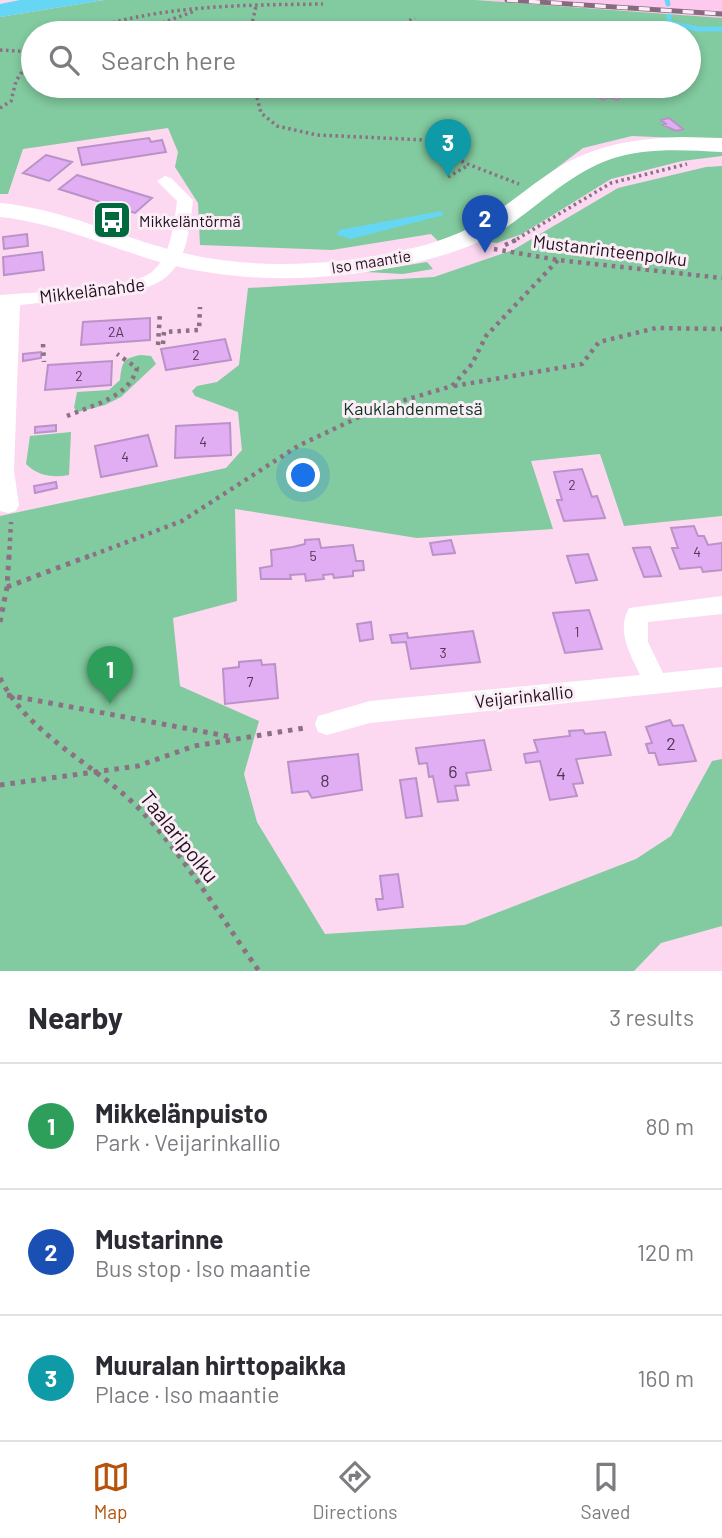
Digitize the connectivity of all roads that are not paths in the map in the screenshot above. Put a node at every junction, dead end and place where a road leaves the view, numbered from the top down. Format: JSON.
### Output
{"nodes":[{"id":1,"x":722,"y":145,"type":"edge"},
{"id":2,"x":165,"y":181,"type":"dead end"},
{"id":3,"x":0,"y":210,"type":"edge"},
{"id":4,"x":173,"y":257,"type":"junction"},
{"id":5,"x":5,"y":300,"type":"edge"},
{"id":6,"x":8,"y":505,"type":"road end"},
{"id":7,"x":722,"y":605,"type":"edge"},
{"id":8,"x":722,"y":677,"type":"edge"},
{"id":9,"x":656,"y":682,"type":"junction"},
{"id":10,"x":327,"y":724,"type":"road end"}],
"edges":[{"from":1,"to":4,"type":"main road","name":"Iso maantie"},
{"from":2,"to":4,"type":"street"},
{"from":3,"to":4,"type":"main road","name":"Iso maantie"},
{"from":4,"to":5,"type":"street","name":"Mikkelänahde"},
{"from":5,"to":6,"type":"street"},
{"from":7,"to":9,"type":"street"},
{"from":8,"to":9,"type":"street","name":"Veijarinkallio"},
{"from":9,"to":10,"type":"street","name":"Veijarinkallio"}]}
